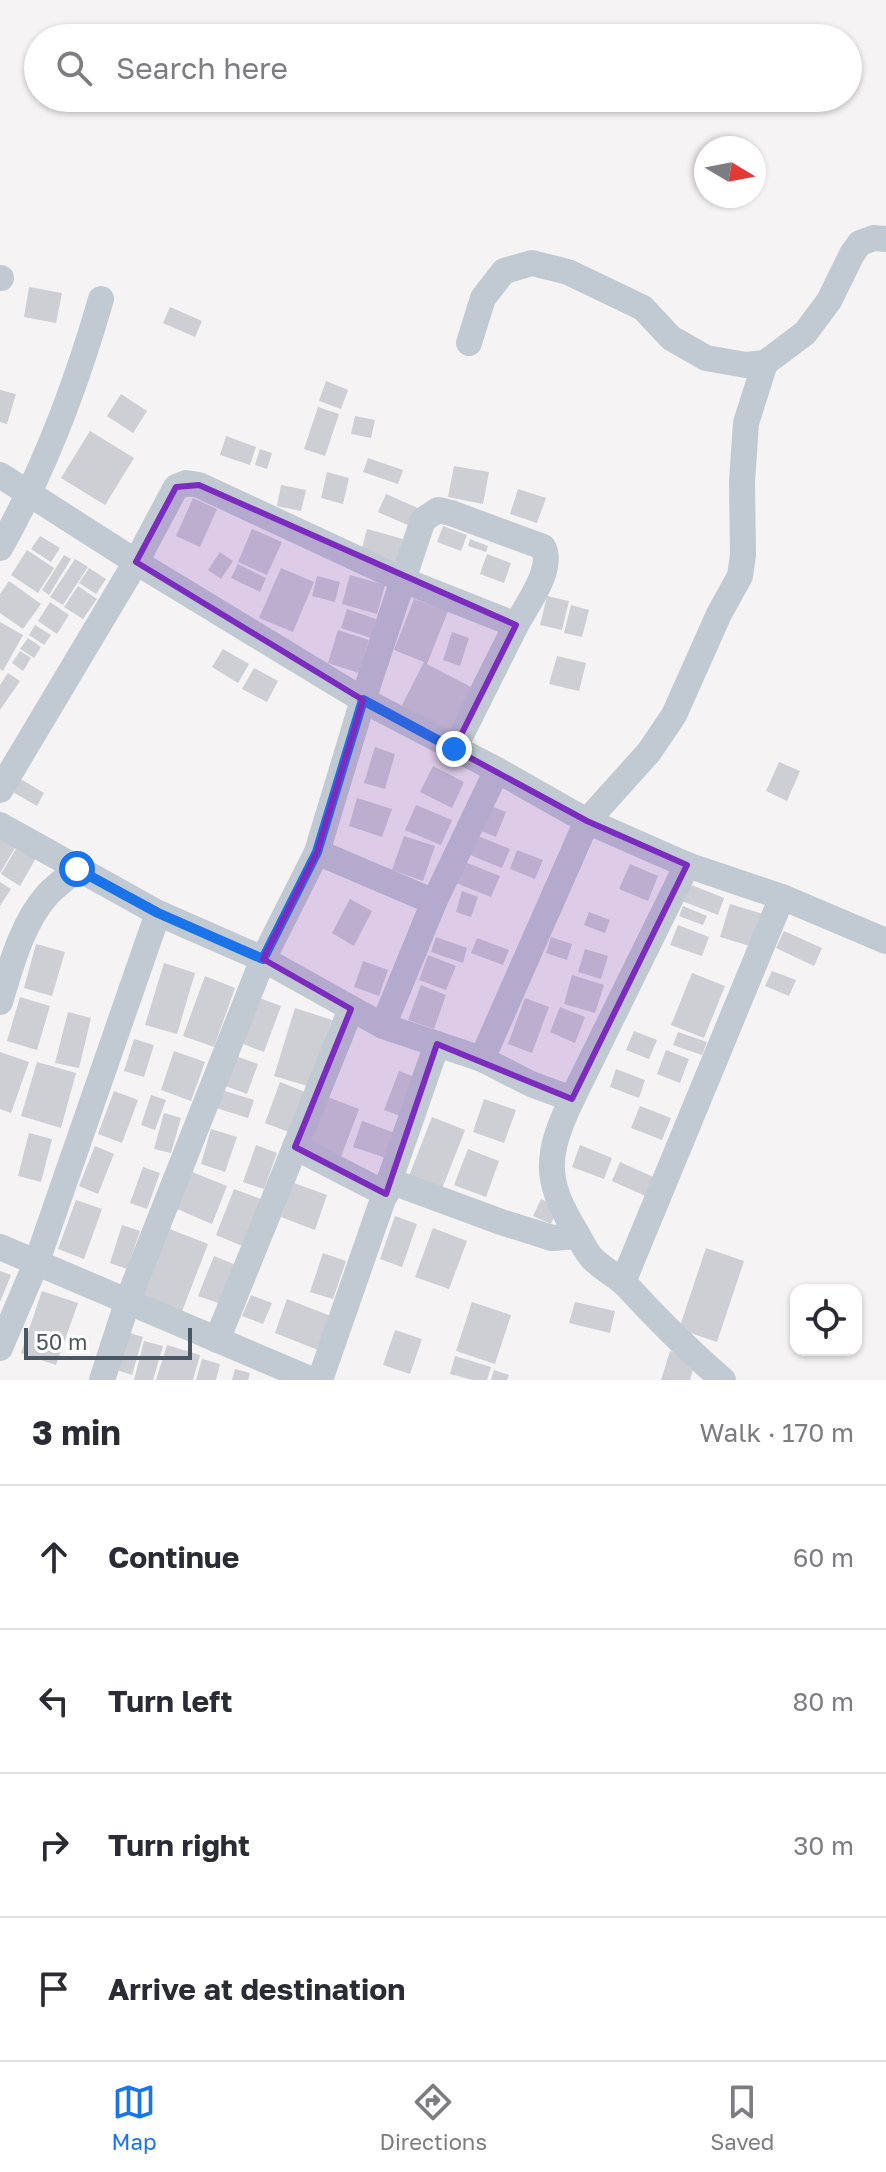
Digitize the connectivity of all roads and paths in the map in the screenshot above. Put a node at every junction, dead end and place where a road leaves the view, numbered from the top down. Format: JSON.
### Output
{"nodes":[{"id":1,"x":886,"y":239,"type":"edge"},
{"id":2,"x":101,"y":299,"type":"dead end"},
{"id":3,"x":469,"y":343,"type":"dead end"},
{"id":4,"x":765,"y":363,"type":"junction"},
{"id":5,"x":0,"y":475,"type":"edge"},
{"id":6,"x":30,"y":494,"type":"junction"},
{"id":7,"x":0,"y":548,"type":"edge"},
{"id":8,"x":136,"y":562,"type":"junction"},
{"id":9,"x":403,"y":580,"type":"junction"},
{"id":10,"x":516,"y":625,"type":"junction"},
{"id":11,"x":363,"y":700,"type":"junction"},
{"id":12,"x":454,"y":749,"type":"junction"},
{"id":13,"x":497,"y":770,"type":"junction"},
{"id":14,"x":0,"y":790,"type":"edge"},
{"id":15,"x":587,"y":821,"type":"junction"},
{"id":16,"x":0,"y":825,"type":"edge"},
{"id":17,"x":317,"y":852,"type":"junction"},
{"id":18,"x":687,"y":865,"type":"junction"},
{"id":19,"x":77,"y":869,"type":"junction"},
{"id":20,"x":782,"y":897,"type":"junction"},
{"id":21,"x":434,"y":902,"type":"junction"},
{"id":22,"x":158,"y":913,"type":"junction"},
{"id":23,"x":886,"y":941,"type":"edge"},
{"id":24,"x":263,"y":959,"type":"junction"},
{"id":25,"x":0,"y":1002,"type":"edge"},
{"id":26,"x":351,"y":1009,"type":"junction"},
{"id":27,"x":383,"y":1026,"type":"junction"},
{"id":28,"x":437,"y":1044,"type":"junction"},
{"id":29,"x":482,"y":1059,"type":"junction"},
{"id":30,"x":572,"y":1099,"type":"junction"},
{"id":31,"x":295,"y":1147,"type":"junction"},
{"id":32,"x":388,"y":1188,"type":"junction"},
{"id":33,"x":578,"y":1236,"type":"junction"},
{"id":34,"x":0,"y":1247,"type":"edge"},
{"id":35,"x":37,"y":1261,"type":"junction"},
{"id":36,"x":623,"y":1282,"type":"junction"},
{"id":37,"x":128,"y":1300,"type":"junction"},
{"id":38,"x":217,"y":1340,"type":"junction"},
{"id":39,"x":0,"y":1348,"type":"edge"},
{"id":40,"x":102,"y":1380,"type":"edge"},
{"id":41,"x":312,"y":1380,"type":"edge"},
{"id":42,"x":320,"y":1380,"type":"edge"},
{"id":43,"x":723,"y":1380,"type":"edge"}],
"edges":[{"from":1,"to":4,"type":"street"},
{"from":2,"to":6,"type":"street"},
{"from":3,"to":4,"type":"street"},
{"from":4,"to":15,"type":"street"},
{"from":5,"to":6,"type":"street"},
{"from":6,"to":7,"type":"street"},
{"from":6,"to":8,"type":"street"},
{"from":8,"to":9,"type":"street"},
{"from":8,"to":11,"type":"street"},
{"from":8,"to":14,"type":"street"},
{"from":9,"to":10,"type":"street"},
{"from":9,"to":10,"type":"street"},
{"from":9,"to":11,"type":"street"},
{"from":10,"to":12,"type":"street"},
{"from":11,"to":12,"type":"street"},
{"from":11,"to":17,"type":"street"},
{"from":12,"to":13,"type":"street"},
{"from":13,"to":15,"type":"street"},
{"from":13,"to":21,"type":"street"},
{"from":15,"to":18,"type":"street"},
{"from":15,"to":29,"type":"street"},
{"from":16,"to":19,"type":"street"},
{"from":17,"to":21,"type":"street"},
{"from":17,"to":24,"type":"street"},
{"from":18,"to":20,"type":"street"},
{"from":18,"to":30,"type":"street"},
{"from":19,"to":22,"type":"street"},
{"from":19,"to":25,"type":"street"},
{"from":20,"to":23,"type":"street"},
{"from":20,"to":36,"type":"street"},
{"from":21,"to":27,"type":"street"},
{"from":22,"to":24,"type":"street"},
{"from":22,"to":35,"type":"street"},
{"from":24,"to":26,"type":"street"},
{"from":24,"to":37,"type":"street"},
{"from":26,"to":27,"type":"street"},
{"from":26,"to":31,"type":"street"},
{"from":27,"to":28,"type":"street"},
{"from":28,"to":29,"type":"street"},
{"from":28,"to":32,"type":"street"},
{"from":29,"to":30,"type":"street"},
{"from":30,"to":33,"type":"street"},
{"from":31,"to":32,"type":"street"},
{"from":31,"to":38,"type":"street"},
{"from":32,"to":33,"type":"street"},
{"from":32,"to":42,"type":"street"},
{"from":33,"to":36,"type":"street"},
{"from":34,"to":35,"type":"street"},
{"from":35,"to":37,"type":"street"},
{"from":35,"to":39,"type":"street"},
{"from":36,"to":43,"type":"street"},
{"from":37,"to":38,"type":"street"},
{"from":37,"to":40,"type":"street"},
{"from":38,"to":41,"type":"street"}]}
